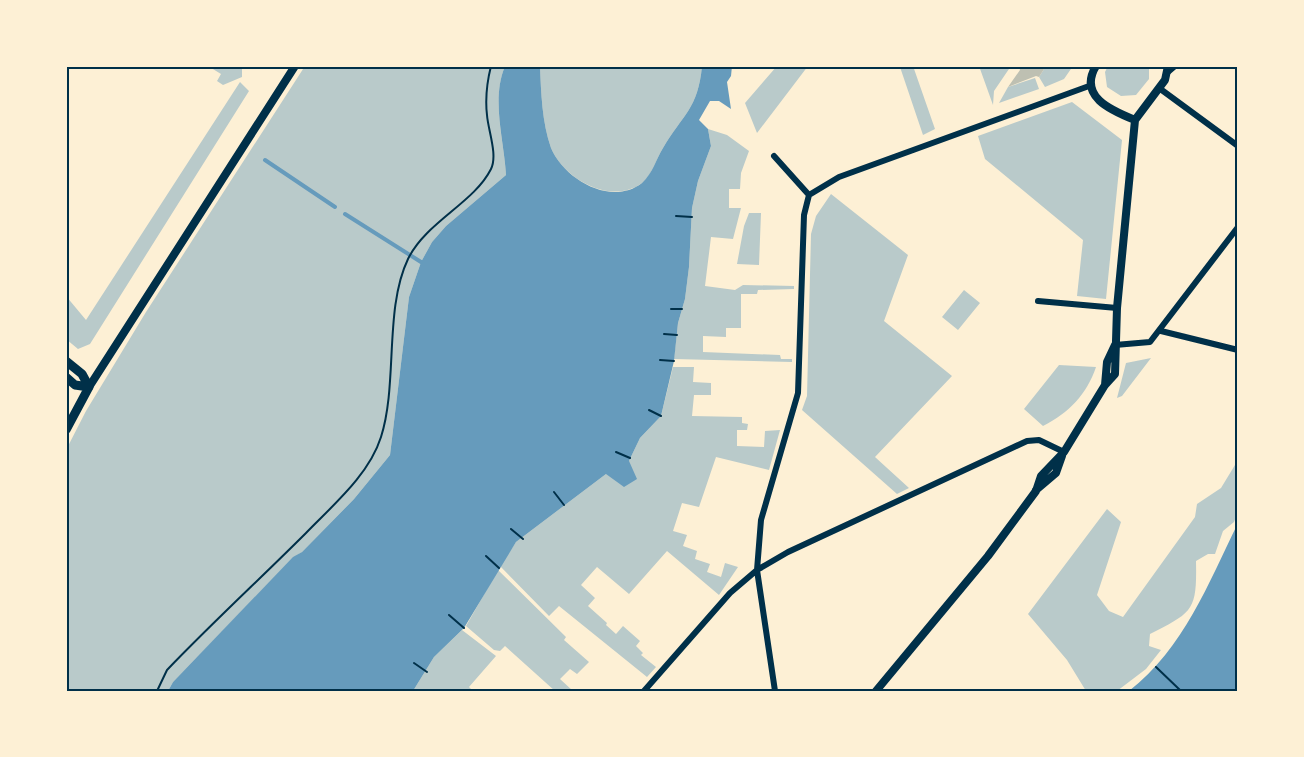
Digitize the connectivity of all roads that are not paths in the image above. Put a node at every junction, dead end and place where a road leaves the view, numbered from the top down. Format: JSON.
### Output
{"nodes":[{"id":1,"x":295,"y":66,"type":"edge"},
{"id":2,"x":1096,"y":66,"type":"edge"},
{"id":3,"x":1171,"y":68,"type":"edge"},
{"id":4,"x":1089,"y":86,"type":"junction"},
{"id":5,"x":1159,"y":88,"type":"junction"},
{"id":6,"x":1135,"y":120,"type":"junction"},
{"id":7,"x":1238,"y":146,"type":"edge"},
{"id":8,"x":774,"y":156,"type":"dead end"},
{"id":9,"x":809,"y":195,"type":"junction"},
{"id":10,"x":1238,"y":227,"type":"edge"},
{"id":11,"x":1038,"y":301,"type":"dead end"},
{"id":12,"x":1117,"y":308,"type":"junction"},
{"id":13,"x":1161,"y":330,"type":"junction"},
{"id":14,"x":1115,"y":345,"type":"junction"},
{"id":15,"x":1238,"y":350,"type":"edge"},
{"id":16,"x":66,"y":361,"type":"edge"},
{"id":17,"x":66,"y":376,"type":"edge"},
{"id":18,"x":89,"y":387,"type":"junction"},
{"id":19,"x":66,"y":430,"type":"edge"},
{"id":20,"x":1064,"y":452,"type":"junction"},
{"id":21,"x":757,"y":570,"type":"junction"},
{"id":22,"x":644,"y":691,"type":"edge"},
{"id":23,"x":775,"y":691,"type":"edge"},
{"id":24,"x":876,"y":691,"type":"edge"}],
"edges":[{"from":1,"to":18,"type":"street"},
{"from":2,"to":4,"type":"street"},
{"from":3,"to":5,"type":"street"},
{"from":4,"to":6,"type":"street"},
{"from":4,"to":9,"type":"street"},
{"from":5,"to":6,"type":"street"},
{"from":5,"to":7,"type":"street"},
{"from":6,"to":12,"type":"street"},
{"from":8,"to":9,"type":"street"},
{"from":9,"to":21,"type":"street"},
{"from":10,"to":13,"type":"street"},
{"from":11,"to":12,"type":"street"},
{"from":12,"to":14,"type":"street"},
{"from":13,"to":14,"type":"street"},
{"from":13,"to":15,"type":"street"},
{"from":14,"to":20,"type":"street"},
{"from":16,"to":18,"type":"main road"},
{"from":17,"to":18,"type":"main road"},
{"from":18,"to":19,"type":"main road"},
{"from":20,"to":21,"type":"street"},
{"from":20,"to":24,"type":"street"},
{"from":21,"to":22,"type":"street"},
{"from":21,"to":23,"type":"street"}]}
